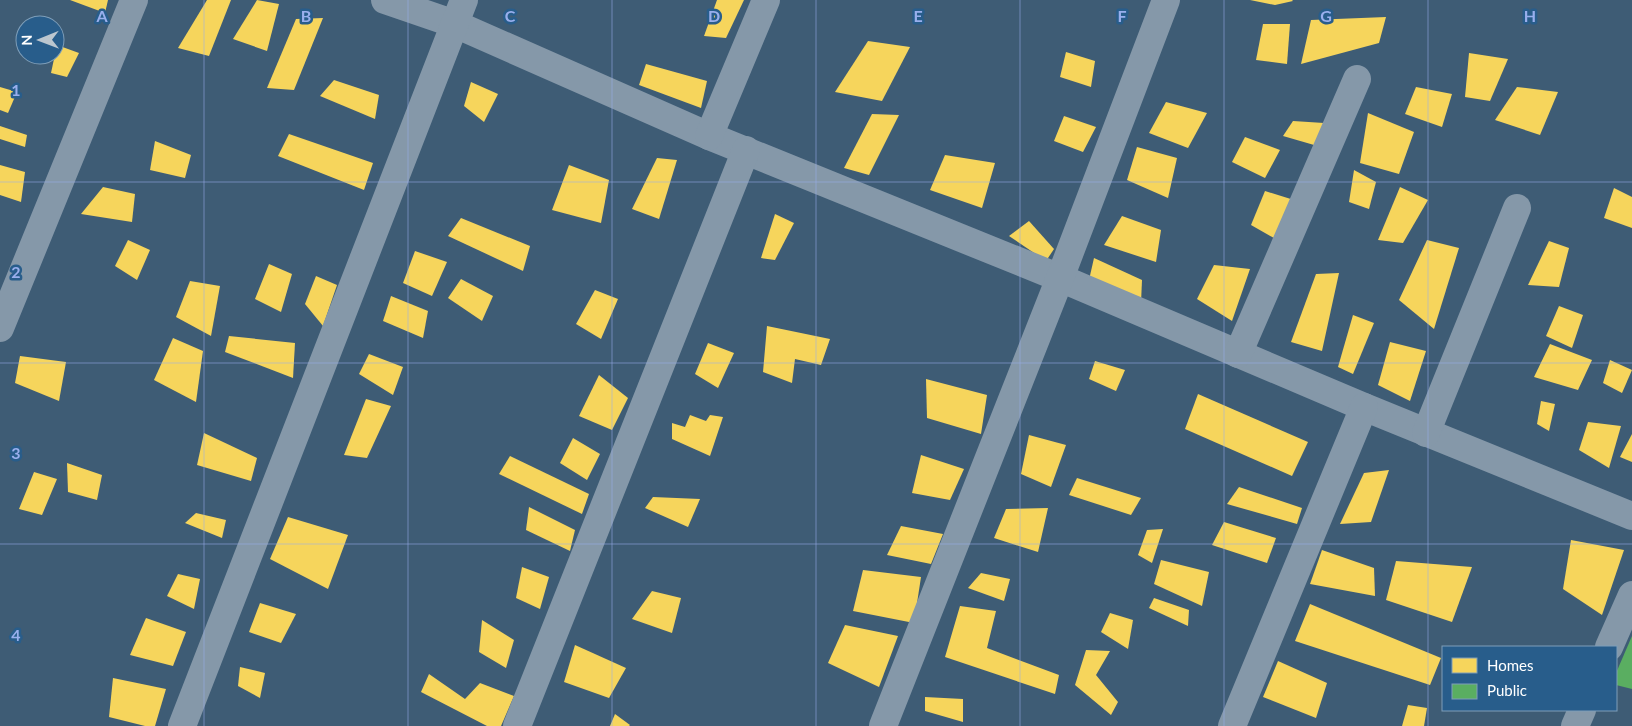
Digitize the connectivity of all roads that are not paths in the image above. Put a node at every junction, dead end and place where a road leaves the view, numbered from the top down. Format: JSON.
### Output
{"nodes":[{"id":1,"x":134,"y":0,"type":"edge"},
{"id":2,"x":386,"y":0,"type":"edge"},
{"id":3,"x":766,"y":0,"type":"edge"},
{"id":4,"x":1166,"y":0,"type":"edge"},
{"id":5,"x":459,"y":12,"type":"edge"},
{"id":6,"x":1357,"y":79,"type":"dead end"},
{"id":7,"x":709,"y":136,"type":"junction"},
{"id":8,"x":746,"y":150,"type":"junction"},
{"id":9,"x":1517,"y":208,"type":"dead end"},
{"id":10,"x":1060,"y":278,"type":"junction"},
{"id":11,"x":0,"y":328,"type":"edge"},
{"id":12,"x":1238,"y":354,"type":"junction"},
{"id":13,"x":1364,"y":407,"type":"junction"},
{"id":14,"x":1426,"y":433,"type":"junction"},
{"id":15,"x":1632,"y":516,"type":"edge"},
{"id":16,"x":1632,"y":595,"type":"edge"},
{"id":17,"x":1609,"y":646,"type":"edge"},
{"id":18,"x":1582,"y":711,"type":"edge"},
{"id":19,"x":182,"y":726,"type":"edge"},
{"id":20,"x":517,"y":726,"type":"edge"},
{"id":21,"x":883,"y":726,"type":"edge"},
{"id":22,"x":1232,"y":726,"type":"edge"},
{"id":23,"x":1575,"y":726,"type":"edge"}],
"edges":[{"from":1,"to":11,"type":"street"},
{"from":2,"to":5,"type":"street"},
{"from":3,"to":7,"type":"street"},
{"from":4,"to":10,"type":"street"},
{"from":5,"to":7,"type":"street"},
{"from":5,"to":19,"type":"street"},
{"from":6,"to":12,"type":"street"},
{"from":7,"to":8,"type":"street"},
{"from":8,"to":10,"type":"street"},
{"from":8,"to":20,"type":"street"},
{"from":9,"to":14,"type":"street"},
{"from":10,"to":12,"type":"street"},
{"from":10,"to":21,"type":"street"},
{"from":12,"to":13,"type":"street"},
{"from":13,"to":14,"type":"street"},
{"from":13,"to":22,"type":"street"},
{"from":14,"to":15,"type":"street"},
{"from":16,"to":17,"type":"street"},
{"from":18,"to":23,"type":"street"}]}
